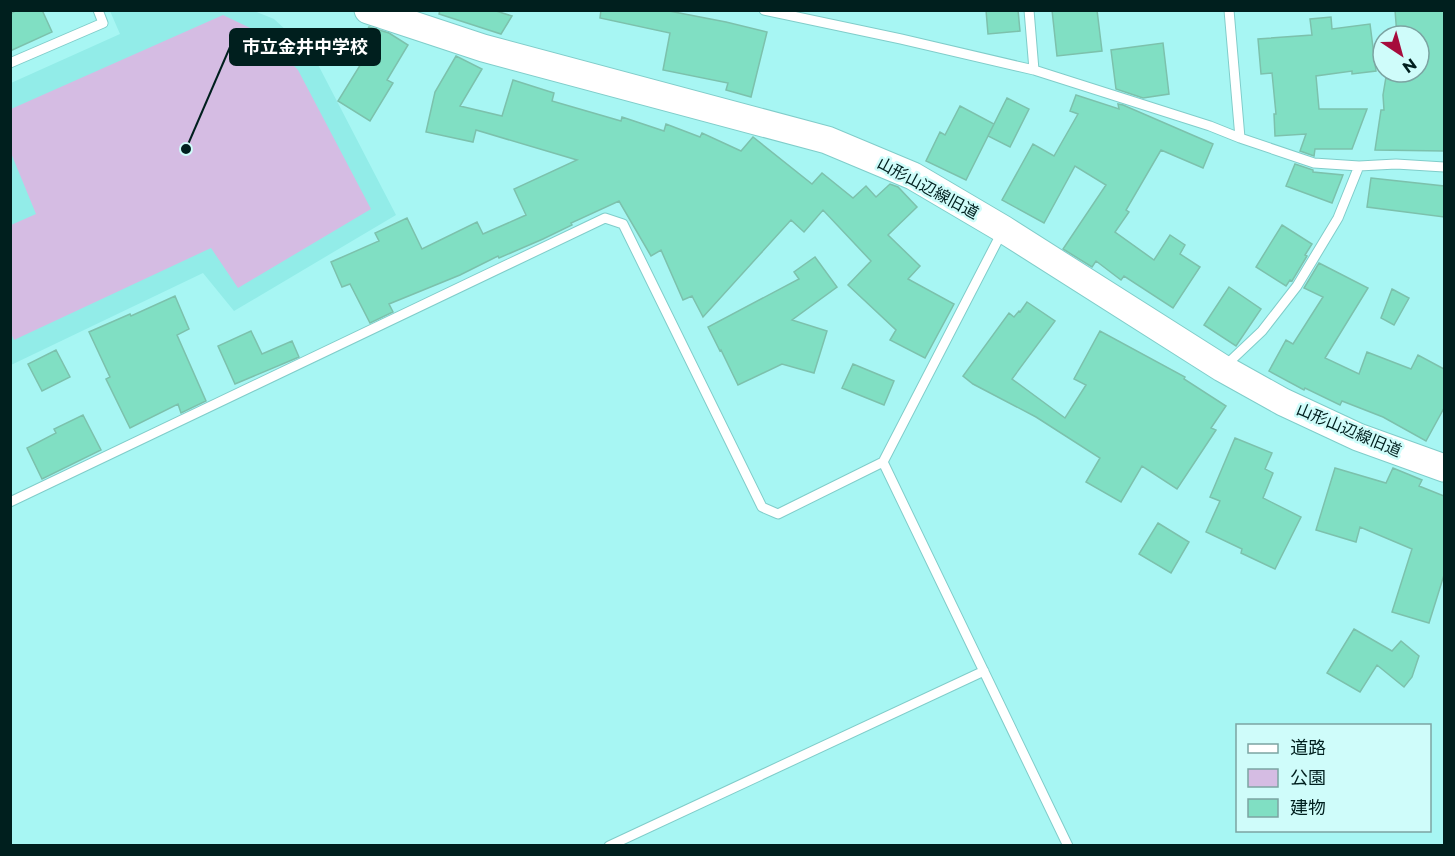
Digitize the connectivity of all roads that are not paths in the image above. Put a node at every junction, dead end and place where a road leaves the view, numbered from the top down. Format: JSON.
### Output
{"nodes":[{"id":1,"x":98,"y":10,"type":"edge"},
{"id":2,"x":368,"y":10,"type":"edge"},
{"id":3,"x":764,"y":10,"type":"edge"},
{"id":4,"x":1029,"y":10,"type":"edge"},
{"id":5,"x":1229,"y":10,"type":"edge"},
{"id":6,"x":10,"y":63,"type":"edge"},
{"id":7,"x":1034,"y":70,"type":"junction"},
{"id":8,"x":1240,"y":138,"type":"junction"},
{"id":9,"x":1359,"y":166,"type":"junction"},
{"id":10,"x":1444,"y":166,"type":"edge"},
{"id":11,"x":1004,"y":229,"type":"junction"},
{"id":12,"x":1222,"y":368,"type":"junction"},
{"id":13,"x":883,"y":462,"type":"junction"},
{"id":14,"x":1444,"y":468,"type":"edge"},
{"id":15,"x":10,"y":502,"type":"edge"},
{"id":16,"x":984,"y":671,"type":"junction"},
{"id":17,"x":609,"y":846,"type":"edge"},
{"id":18,"x":1068,"y":846,"type":"edge"}],
"edges":[{"from":1,"to":6,"type":"lane"},
{"from":2,"to":11,"type":"street","name":"山形山辺線旧道"},
{"from":3,"to":7,"type":"lane"},
{"from":4,"to":7,"type":"lane"},
{"from":5,"to":8,"type":"lane"},
{"from":7,"to":8,"type":"lane"},
{"from":8,"to":9,"type":"lane"},
{"from":9,"to":10,"type":"lane"},
{"from":9,"to":12,"type":"lane"},
{"from":11,"to":12,"type":"street","name":"山形山辺線旧道"},
{"from":11,"to":13,"type":"lane"},
{"from":12,"to":14,"type":"street","name":"山形山辺線旧道"},
{"from":13,"to":15,"type":"lane"},
{"from":13,"to":16,"type":"lane"},
{"from":16,"to":17,"type":"lane"},
{"from":16,"to":18,"type":"lane"}]}
